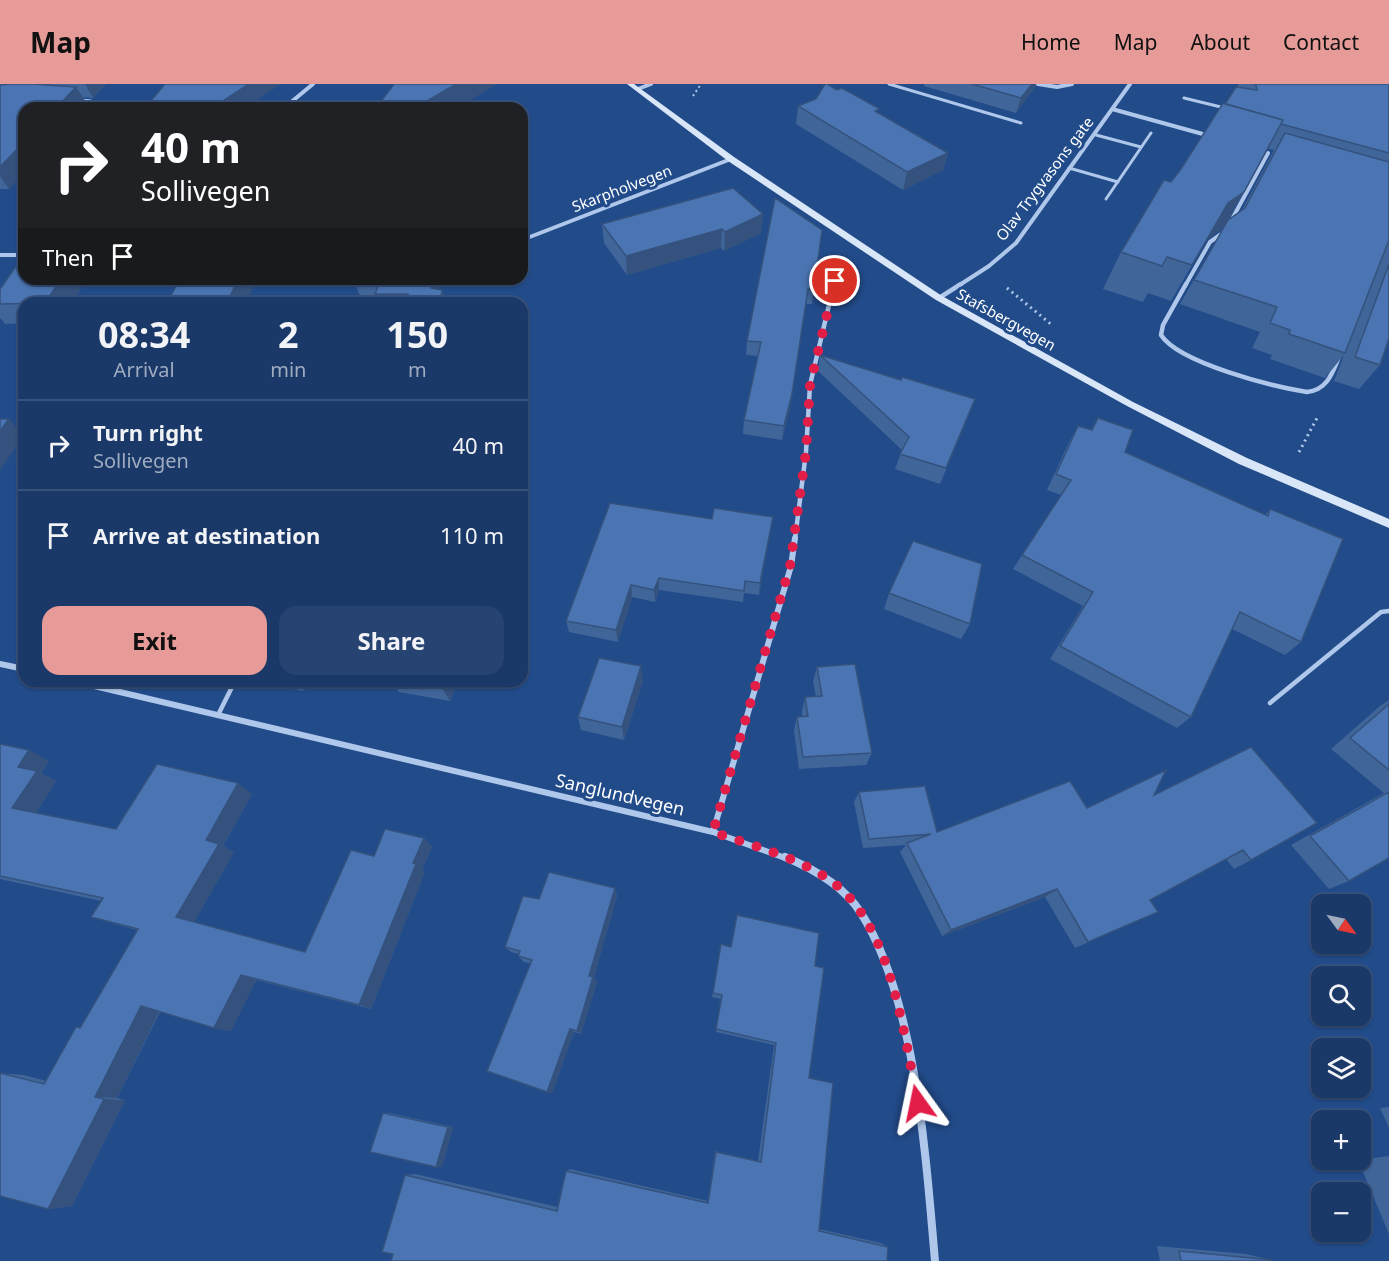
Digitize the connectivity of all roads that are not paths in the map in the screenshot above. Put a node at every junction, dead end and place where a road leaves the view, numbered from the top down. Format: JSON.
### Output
{"nodes":[{"id":1,"x":313,"y":84,"type":"edge"},
{"id":2,"x":651,"y":84,"type":"edge"},
{"id":3,"x":889,"y":84,"type":"edge"},
{"id":4,"x":1038,"y":84,"type":"edge"},
{"id":5,"x":1072,"y":84,"type":"edge"},
{"id":6,"x":1130,"y":84,"type":"edge"},
{"id":7,"x":634,"y":87,"type":"edge"},
{"id":8,"x":1184,"y":98,"type":"dead end"},
{"id":9,"x":70,"y":99,"type":"edge"},
{"id":10,"x":91,"y":101,"type":"dead end"},
{"id":11,"x":291,"y":102,"type":"edge"},
{"id":12,"x":1112,"y":109,"type":"junction"},
{"id":13,"x":1230,"y":110,"type":"edge"},
{"id":14,"x":1021,"y":123,"type":"dead end"},
{"id":15,"x":1151,"y":133,"type":"dead end"},
{"id":16,"x":1096,"y":135,"type":"junction"},
{"id":17,"x":1222,"y":140,"type":"edge"},
{"id":18,"x":1141,"y":147,"type":"junction"},
{"id":19,"x":1256,"y":150,"type":"edge"},
{"id":20,"x":1268,"y":153,"type":"junction"},
{"id":21,"x":1279,"y":156,"type":"edge"},
{"id":22,"x":731,"y":159,"type":"junction"},
{"id":23,"x":1069,"y":168,"type":"junction"},
{"id":24,"x":1118,"y":182,"type":"junction"},
{"id":25,"x":1106,"y":199,"type":"dead end"},
{"id":26,"x":528,"y":238,"type":"edge"},
{"id":27,"x":0,"y":255,"type":"edge"},
{"id":28,"x":18,"y":255,"type":"edge"},
{"id":29,"x":835,"y":281,"type":"dead end"},
{"id":30,"x":939,"y":298,"type":"junction"},
{"id":31,"x":1344,"y":345,"type":"edge"},
{"id":32,"x":1389,"y":524,"type":"edge"},
{"id":33,"x":1389,"y":611,"type":"edge"},
{"id":34,"x":0,"y":664,"type":"edge"},
{"id":35,"x":18,"y":668,"type":"edge"},
{"id":36,"x":99,"y":687,"type":"edge"},
{"id":37,"x":232,"y":687,"type":"edge"},
{"id":38,"x":1270,"y":703,"type":"dead end"},
{"id":39,"x":218,"y":715,"type":"junction"},
{"id":40,"x":713,"y":832,"type":"junction"},
{"id":41,"x":935,"y":1261,"type":"edge"}],
"edges":[{"from":1,"to":11,"type":"street"},
{"from":2,"to":7,"type":"street"},
{"from":3,"to":14,"type":"lane"},
{"from":4,"to":5,"type":"street"},
{"from":6,"to":12,"type":"street","name":"Olav Trygvasons gate"},
{"from":7,"to":22,"type":"main road","name":"Stafsbergvegen"},
{"from":8,"to":13,"type":"lane"},
{"from":9,"to":10,"type":"lane"},
{"from":12,"to":16,"type":"street","name":"Olav Trygvasons gate"},
{"from":12,"to":17,"type":"street"},
{"from":15,"to":18,"type":"lane"},
{"from":16,"to":18,"type":"lane"},
{"from":16,"to":23,"type":"street","name":"Olav Trygvasons gate"},
{"from":18,"to":24,"type":"lane"},
{"from":19,"to":20,"type":"street"},
{"from":20,"to":21,"type":"street"},
{"from":20,"to":31,"type":"street"},
{"from":22,"to":26,"type":"street","name":"Skarpholvegen"},
{"from":22,"to":30,"type":"main road","name":"Stafsbergvegen"},
{"from":23,"to":24,"type":"lane"},
{"from":23,"to":30,"type":"street","name":"Olav Trygvasons gate"},
{"from":24,"to":25,"type":"lane"},
{"from":27,"to":28,"type":"street"},
{"from":29,"to":40,"type":"street"},
{"from":30,"to":32,"type":"main road","name":"Stafsbergvegen"},
{"from":33,"to":38,"type":"lane"},
{"from":34,"to":35,"type":"street"},
{"from":36,"to":39,"type":"street","name":"Sanglundvegen"},
{"from":37,"to":39,"type":"lane"},
{"from":39,"to":40,"type":"street","name":"Sanglundvegen"},
{"from":40,"to":41,"type":"street","name":"Sanglundvegen"}]}
